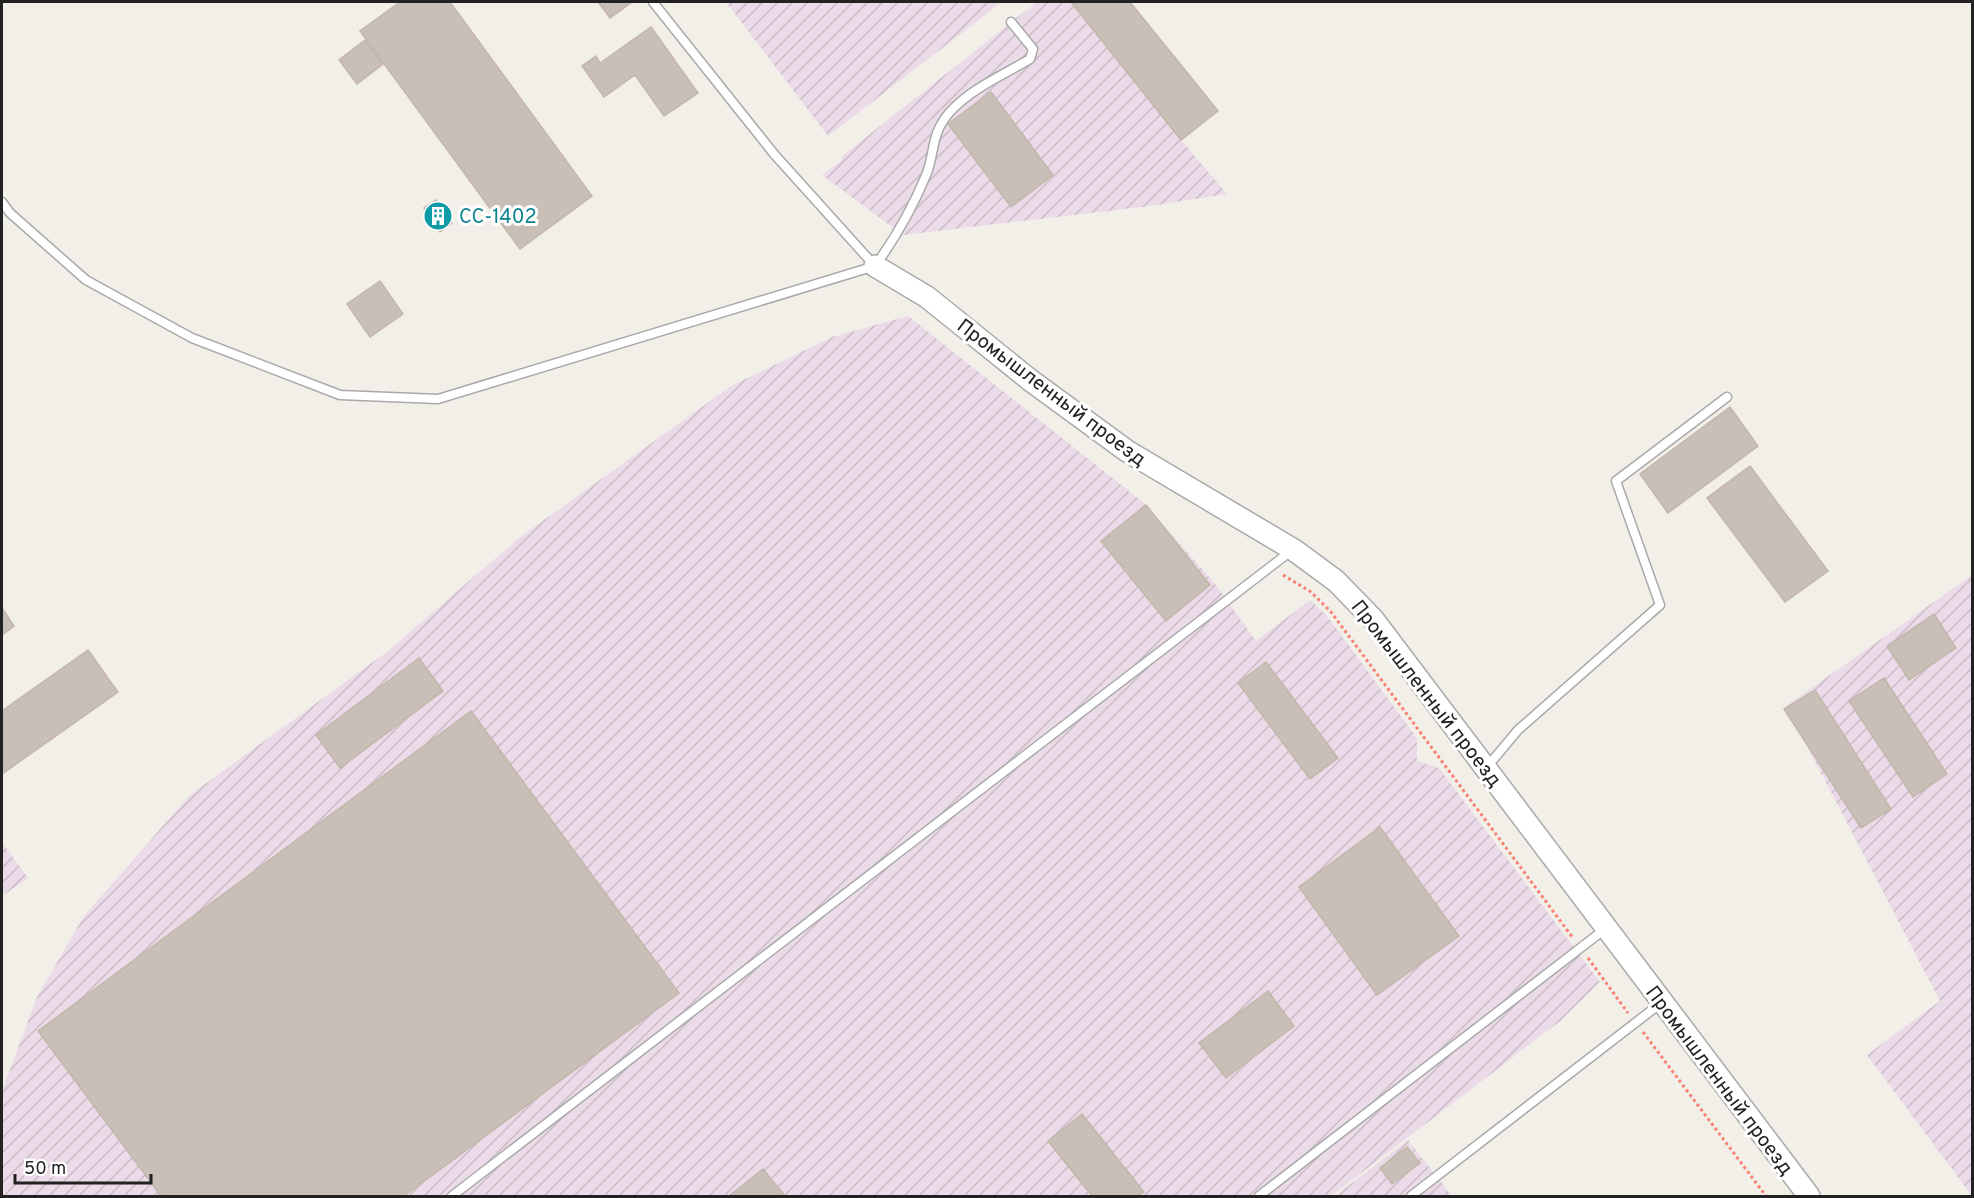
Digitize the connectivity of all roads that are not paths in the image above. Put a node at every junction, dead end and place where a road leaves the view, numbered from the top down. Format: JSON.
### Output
{"nodes":[{"id":1,"x":653,"y":2,"type":"edge"},
{"id":2,"x":1011,"y":22,"type":"dead end"},
{"id":3,"x":2,"y":202,"type":"edge"},
{"id":4,"x":875,"y":266,"type":"junction"},
{"id":5,"x":1727,"y":397,"type":"dead end"},
{"id":6,"x":1293,"y":550,"type":"junction"},
{"id":7,"x":1487,"y":767,"type":"junction"},
{"id":8,"x":1606,"y":928,"type":"junction"},
{"id":9,"x":1661,"y":1003,"type":"junction"},
{"id":10,"x":452,"y":1197,"type":"edge"},
{"id":11,"x":1259,"y":1197,"type":"edge"},
{"id":12,"x":1411,"y":1197,"type":"edge"},
{"id":13,"x":1809,"y":1197,"type":"edge"}],
"edges":[{"from":1,"to":4,"type":"lane"},
{"from":2,"to":4,"type":"lane"},
{"from":3,"to":4,"type":"lane"},
{"from":4,"to":6,"type":"street","name":"Промышленный проезд"},
{"from":5,"to":7,"type":"lane"},
{"from":6,"to":7,"type":"street","name":"Промышленный проезд"},
{"from":6,"to":10,"type":"lane"},
{"from":7,"to":8,"type":"street","name":"Промышленный проезд"},
{"from":8,"to":9,"type":"street","name":"Промышленный проезд"},
{"from":8,"to":11,"type":"lane"},
{"from":9,"to":12,"type":"lane"},
{"from":9,"to":13,"type":"street","name":"Промышленный проезд"}]}
